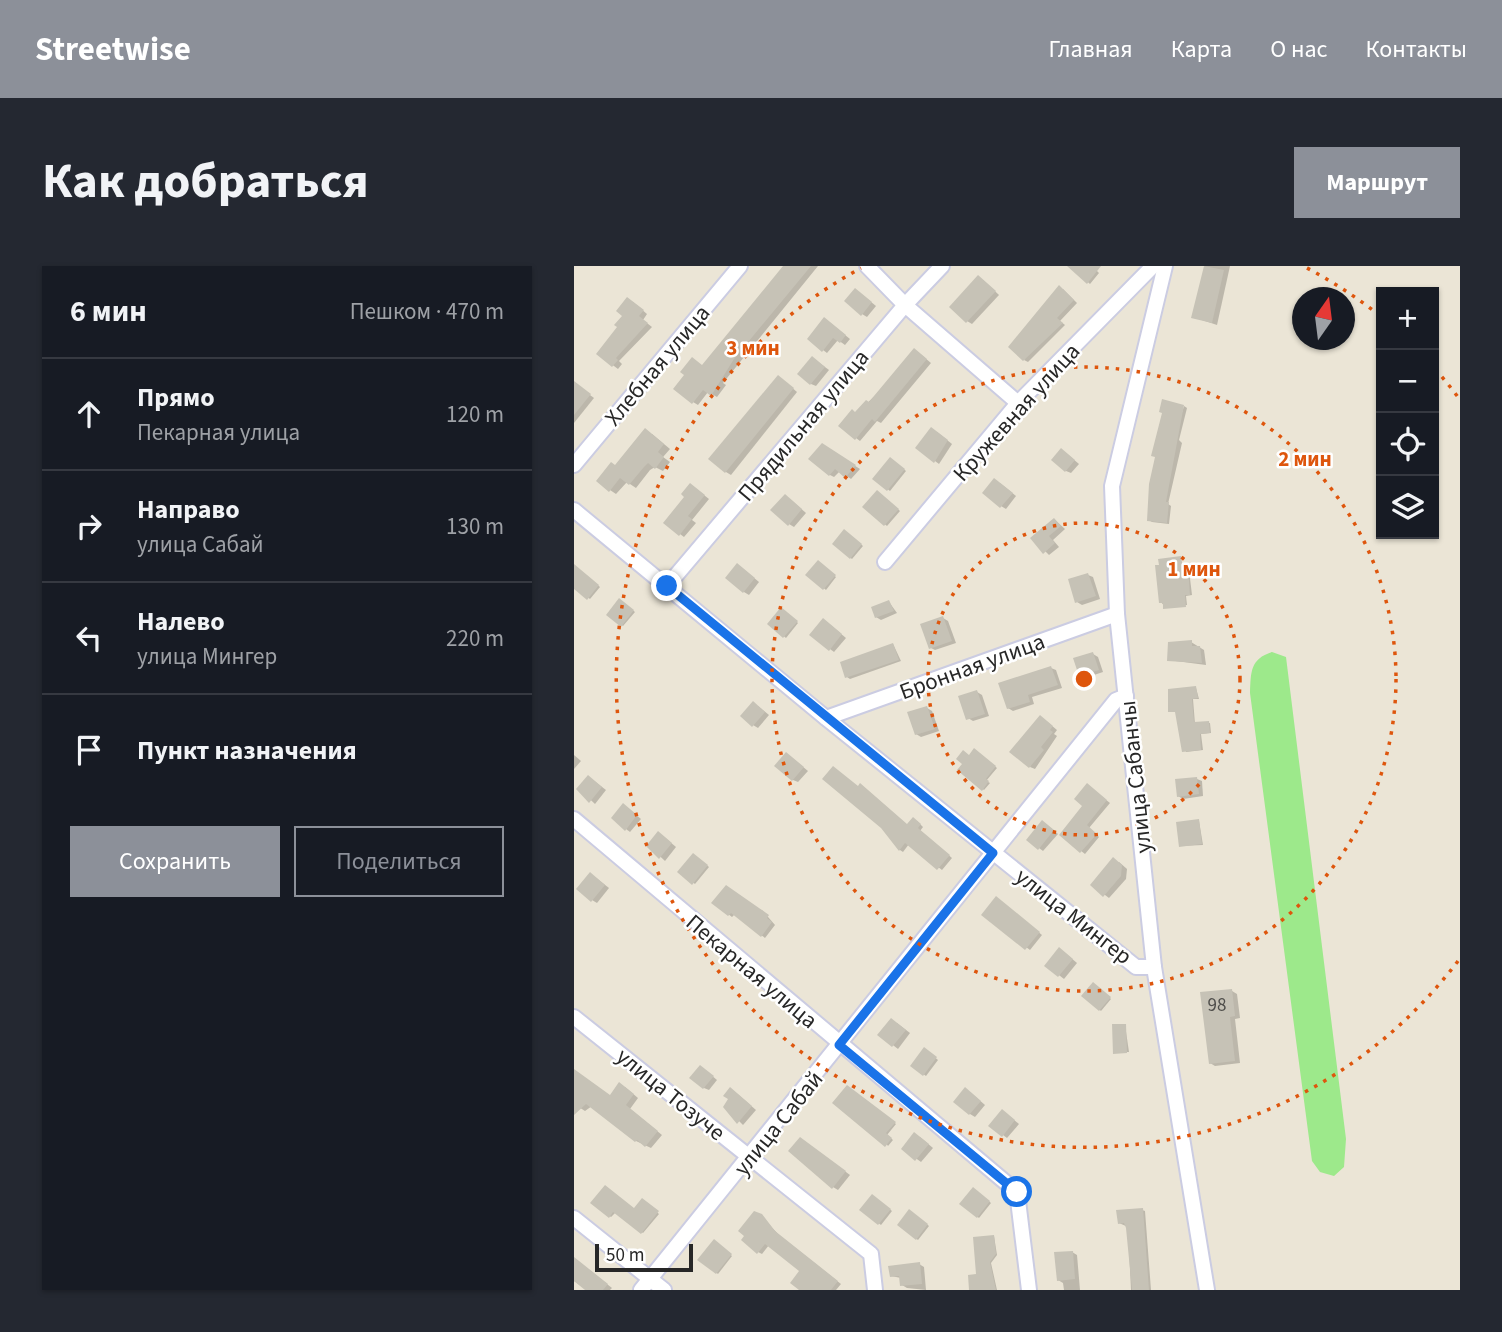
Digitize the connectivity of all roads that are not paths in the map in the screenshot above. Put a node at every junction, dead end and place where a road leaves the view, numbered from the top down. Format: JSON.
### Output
{"nodes":[{"id":1,"x":740,"y":266,"type":"edge"},
{"id":2,"x":867,"y":266,"type":"edge"},
{"id":3,"x":942,"y":266,"type":"edge"},
{"id":4,"x":1153,"y":266,"type":"edge"},
{"id":5,"x":1165,"y":266,"type":"edge"},
{"id":6,"x":905,"y":305,"type":"junction"},
{"id":7,"x":1018,"y":403,"type":"junction"},
{"id":8,"x":574,"y":465,"type":"edge"},
{"id":9,"x":574,"y":510,"type":"edge"},
{"id":10,"x":885,"y":562,"type":"dead end"},
{"id":11,"x":667,"y":586,"type":"junction"},
{"id":12,"x":1118,"y":614,"type":"junction"},
{"id":13,"x":1126,"y":696,"type":"junction"},
{"id":14,"x":826,"y":718,"type":"junction"},
{"id":15,"x":574,"y":819,"type":"edge"},
{"id":16,"x":993,"y":853,"type":"junction"},
{"id":17,"x":1154,"y":967,"type":"junction"},
{"id":18,"x":574,"y":1017,"type":"edge"},
{"id":19,"x":839,"y":1045,"type":"junction"},
{"id":20,"x":750,"y":1158,"type":"junction"},
{"id":21,"x":574,"y":1217,"type":"edge"},
{"id":22,"x":646,"y":1284,"type":"edge"},
{"id":23,"x":664,"y":1290,"type":"edge"},
{"id":24,"x":875,"y":1290,"type":"edge"},
{"id":25,"x":1029,"y":1290,"type":"edge"},
{"id":26,"x":1207,"y":1290,"type":"edge"}],
"edges":[{"from":1,"to":8,"type":"street","name":"Хлебная улица"},
{"from":2,"to":6,"type":"street"},
{"from":3,"to":6,"type":"street","name":"Прядильная улица"},
{"from":4,"to":7,"type":"street","name":"Кружевная улица"},
{"from":5,"to":12,"type":"street","name":"улица Сабанчы"},
{"from":6,"to":7,"type":"street"},
{"from":6,"to":11,"type":"street","name":"Прядильная улица"},
{"from":7,"to":10,"type":"street","name":"Кружевная улица"},
{"from":9,"to":11,"type":"street","name":"улица Мингер"},
{"from":11,"to":14,"type":"street","name":"улица Мингер"},
{"from":12,"to":13,"type":"street","name":"улица Сабанчы"},
{"from":12,"to":14,"type":"street","name":"Бронная улица"},
{"from":13,"to":16,"type":"street","name":"улица Сабай"},
{"from":13,"to":17,"type":"street","name":"улица Сабанчы"},
{"from":14,"to":16,"type":"street","name":"улица Мингер"},
{"from":15,"to":19,"type":"street","name":"Пекарная улица"},
{"from":16,"to":17,"type":"street","name":"улица Мингер"},
{"from":16,"to":19,"type":"street","name":"улица Сабай"},
{"from":17,"to":26,"type":"street","name":"улица Сабанчы"},
{"from":18,"to":20,"type":"street","name":"улица Тозуче"},
{"from":19,"to":20,"type":"street","name":"улица Сабай"},
{"from":19,"to":25,"type":"street","name":"Пекарная улица"},
{"from":20,"to":22,"type":"street","name":"улица Сабай"},
{"from":20,"to":24,"type":"street","name":"улица Тозуче"},
{"from":21,"to":22,"type":"street"},
{"from":22,"to":23,"type":"street"}]}
